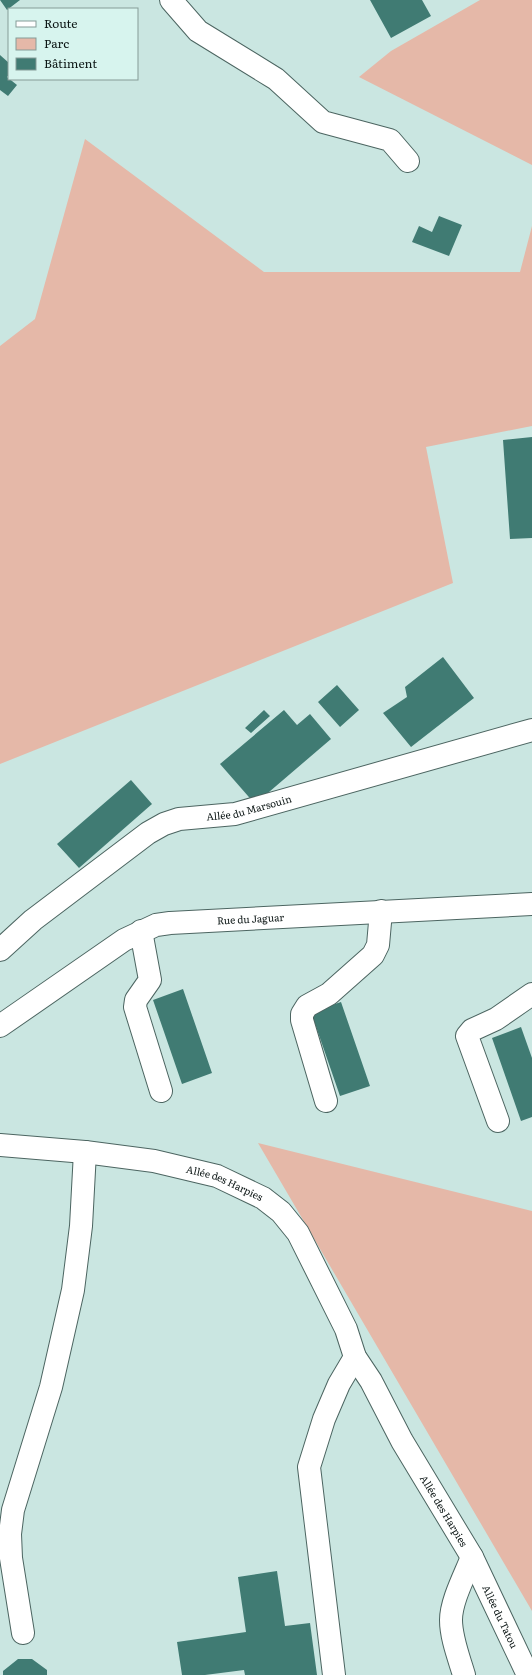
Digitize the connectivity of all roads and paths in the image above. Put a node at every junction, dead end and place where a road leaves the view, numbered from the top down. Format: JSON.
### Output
{"nodes":[{"id":1,"x":171,"y":0,"type":"edge"},
{"id":2,"x":408,"y":161,"type":"dead end"},
{"id":3,"x":532,"y":730,"type":"edge"},
{"id":4,"x":532,"y":904,"type":"edge"},
{"id":5,"x":382,"y":911,"type":"junction"},
{"id":6,"x":141,"y":931,"type":"junction"},
{"id":7,"x":0,"y":950,"type":"edge"},
{"id":8,"x":532,"y":994,"type":"edge"},
{"id":9,"x":0,"y":1026,"type":"edge"},
{"id":10,"x":161,"y":1092,"type":"dead end"},
{"id":11,"x":326,"y":1101,"type":"dead end"},
{"id":12,"x":498,"y":1121,"type":"dead end"},
{"id":13,"x":0,"y":1145,"type":"edge"},
{"id":14,"x":85,"y":1152,"type":"junction"},
{"id":15,"x":356,"y":1357,"type":"junction"},
{"id":16,"x":472,"y":1557,"type":"junction"},
{"id":17,"x":23,"y":1633,"type":"dead end"},
{"id":18,"x":334,"y":1675,"type":"edge"},
{"id":19,"x":464,"y":1675,"type":"edge"},
{"id":20,"x":528,"y":1675,"type":"edge"}],
"edges":[{"from":1,"to":2,"type":"street"},
{"from":3,"to":7,"type":"street","name":"Allée du Marsouin"},
{"from":4,"to":5,"type":"street","name":"Rue du Jaguar"},
{"from":5,"to":6,"type":"street","name":"Rue du Jaguar"},
{"from":5,"to":11,"type":"street"},
{"from":6,"to":9,"type":"street","name":"Rue du Jaguar"},
{"from":6,"to":10,"type":"street"},
{"from":8,"to":12,"type":"street"},
{"from":13,"to":14,"type":"street","name":"Allée des Harpies"},
{"from":14,"to":15,"type":"street","name":"Allée des Harpies"},
{"from":14,"to":17,"type":"street"},
{"from":15,"to":16,"type":"street","name":"Allée des Harpies"},
{"from":15,"to":18,"type":"street"},
{"from":16,"to":19,"type":"street","name":"Allée des Harpies"},
{"from":16,"to":20,"type":"street","name":"Allée du Tatou"}]}
